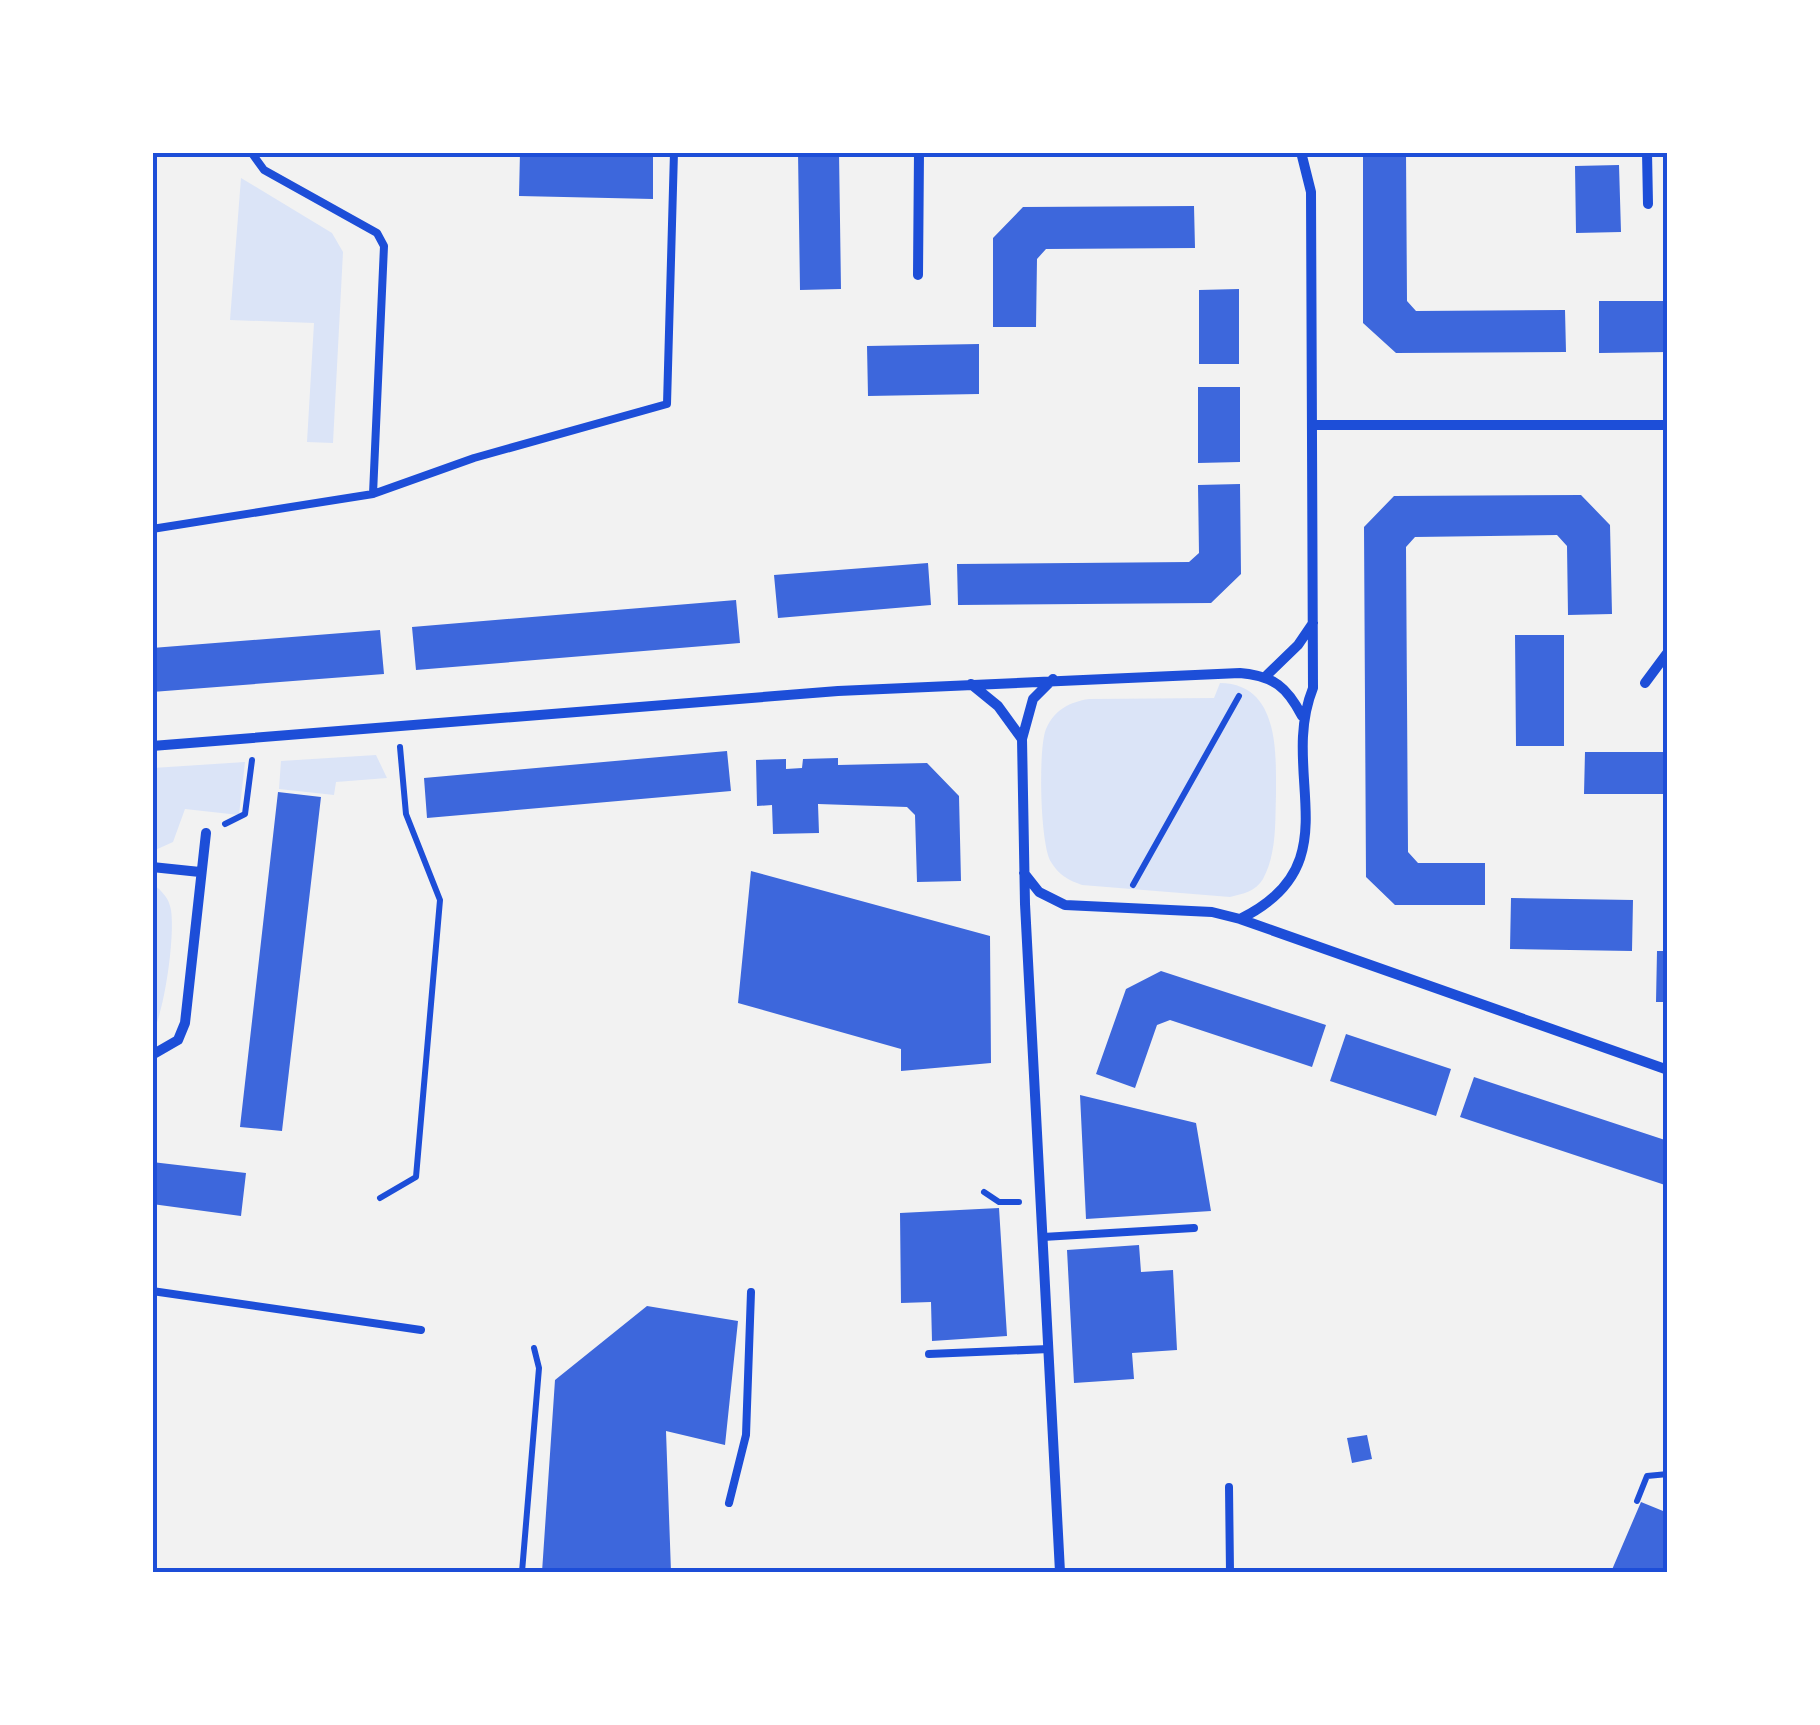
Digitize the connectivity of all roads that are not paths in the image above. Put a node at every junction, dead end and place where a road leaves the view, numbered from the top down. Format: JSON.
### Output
{"nodes":[{"id":1,"x":251,"y":152,"type":"edge"},
{"id":2,"x":674,"y":152,"type":"edge"},
{"id":3,"x":919,"y":152,"type":"edge"},
{"id":4,"x":1301,"y":152,"type":"edge"},
{"id":5,"x":1647,"y":152,"type":"edge"},
{"id":6,"x":1648,"y":204,"type":"dead end"},
{"id":7,"x":918,"y":276,"type":"dead end"},
{"id":8,"x":1315,"y":425,"type":"junction"},
{"id":9,"x":1668,"y":425,"type":"edge"},
{"id":10,"x":374,"y":494,"type":"junction"},
{"id":11,"x":152,"y":529,"type":"edge"},
{"id":12,"x":1314,"y":622,"type":"junction"},
{"id":13,"x":1668,"y":652,"type":"edge"},
{"id":14,"x":1267,"y":675,"type":"junction"},
{"id":15,"x":1054,"y":678,"type":"junction"},
{"id":16,"x":970,"y":683,"type":"junction"},
{"id":17,"x":1645,"y":683,"type":"dead end"},
{"id":18,"x":1302,"y":716,"type":"junction"},
{"id":19,"x":1022,"y":740,"type":"junction"},
{"id":20,"x":152,"y":746,"type":"edge"},
{"id":21,"x":206,"y":834,"type":"road end"},
{"id":22,"x":152,"y":867,"type":"edge"},
{"id":23,"x":200,"y":872,"type":"junction"},
{"id":24,"x":1024,"y":872,"type":"junction"},
{"id":25,"x":1240,"y":920,"type":"junction"},
{"id":26,"x":152,"y":1056,"type":"edge"},
{"id":27,"x":1668,"y":1070,"type":"edge"},
{"id":28,"x":1194,"y":1228,"type":"dead end"},
{"id":29,"x":1043,"y":1238,"type":"junction"},
{"id":30,"x":152,"y":1292,"type":"edge"},
{"id":31,"x":751,"y":1292,"type":"dead end"},
{"id":32,"x":421,"y":1330,"type":"dead end"},
{"id":33,"x":1048,"y":1349,"type":"junction"},
{"id":34,"x":929,"y":1354,"type":"dead end"},
{"id":35,"x":1229,"y":1487,"type":"dead end"},
{"id":36,"x":730,"y":1503,"type":"dead end"},
{"id":37,"x":1060,"y":1572,"type":"edge"},
{"id":38,"x":1230,"y":1572,"type":"edge"}],
"edges":[{"from":1,"to":10,"type":"lane"},
{"from":2,"to":10,"type":"lane"},
{"from":3,"to":7,"type":"street"},
{"from":4,"to":8,"type":"street"},
{"from":5,"to":6,"type":"street"},
{"from":8,"to":9,"type":"street"},
{"from":8,"to":12,"type":"street"},
{"from":10,"to":11,"type":"lane"},
{"from":12,"to":14,"type":"street"},
{"from":12,"to":18,"type":"street"},
{"from":13,"to":17,"type":"street"},
{"from":14,"to":15,"type":"street"},
{"from":14,"to":18,"type":"street"},
{"from":15,"to":16,"type":"street"},
{"from":15,"to":19,"type":"street"},
{"from":16,"to":19,"type":"street"},
{"from":16,"to":20,"type":"street"},
{"from":18,"to":25,"type":"street"},
{"from":19,"to":24,"type":"street"},
{"from":21,"to":23,"type":"street"},
{"from":22,"to":23,"type":"street"},
{"from":23,"to":26,"type":"street"},
{"from":24,"to":25,"type":"street"},
{"from":24,"to":29,"type":"street"},
{"from":25,"to":27,"type":"street"},
{"from":28,"to":29,"type":"lane"},
{"from":29,"to":33,"type":"street"},
{"from":30,"to":32,"type":"lane"},
{"from":31,"to":36,"type":"lane"},
{"from":33,"to":34,"type":"lane"},
{"from":33,"to":37,"type":"street"},
{"from":35,"to":38,"type":"lane"}]}
